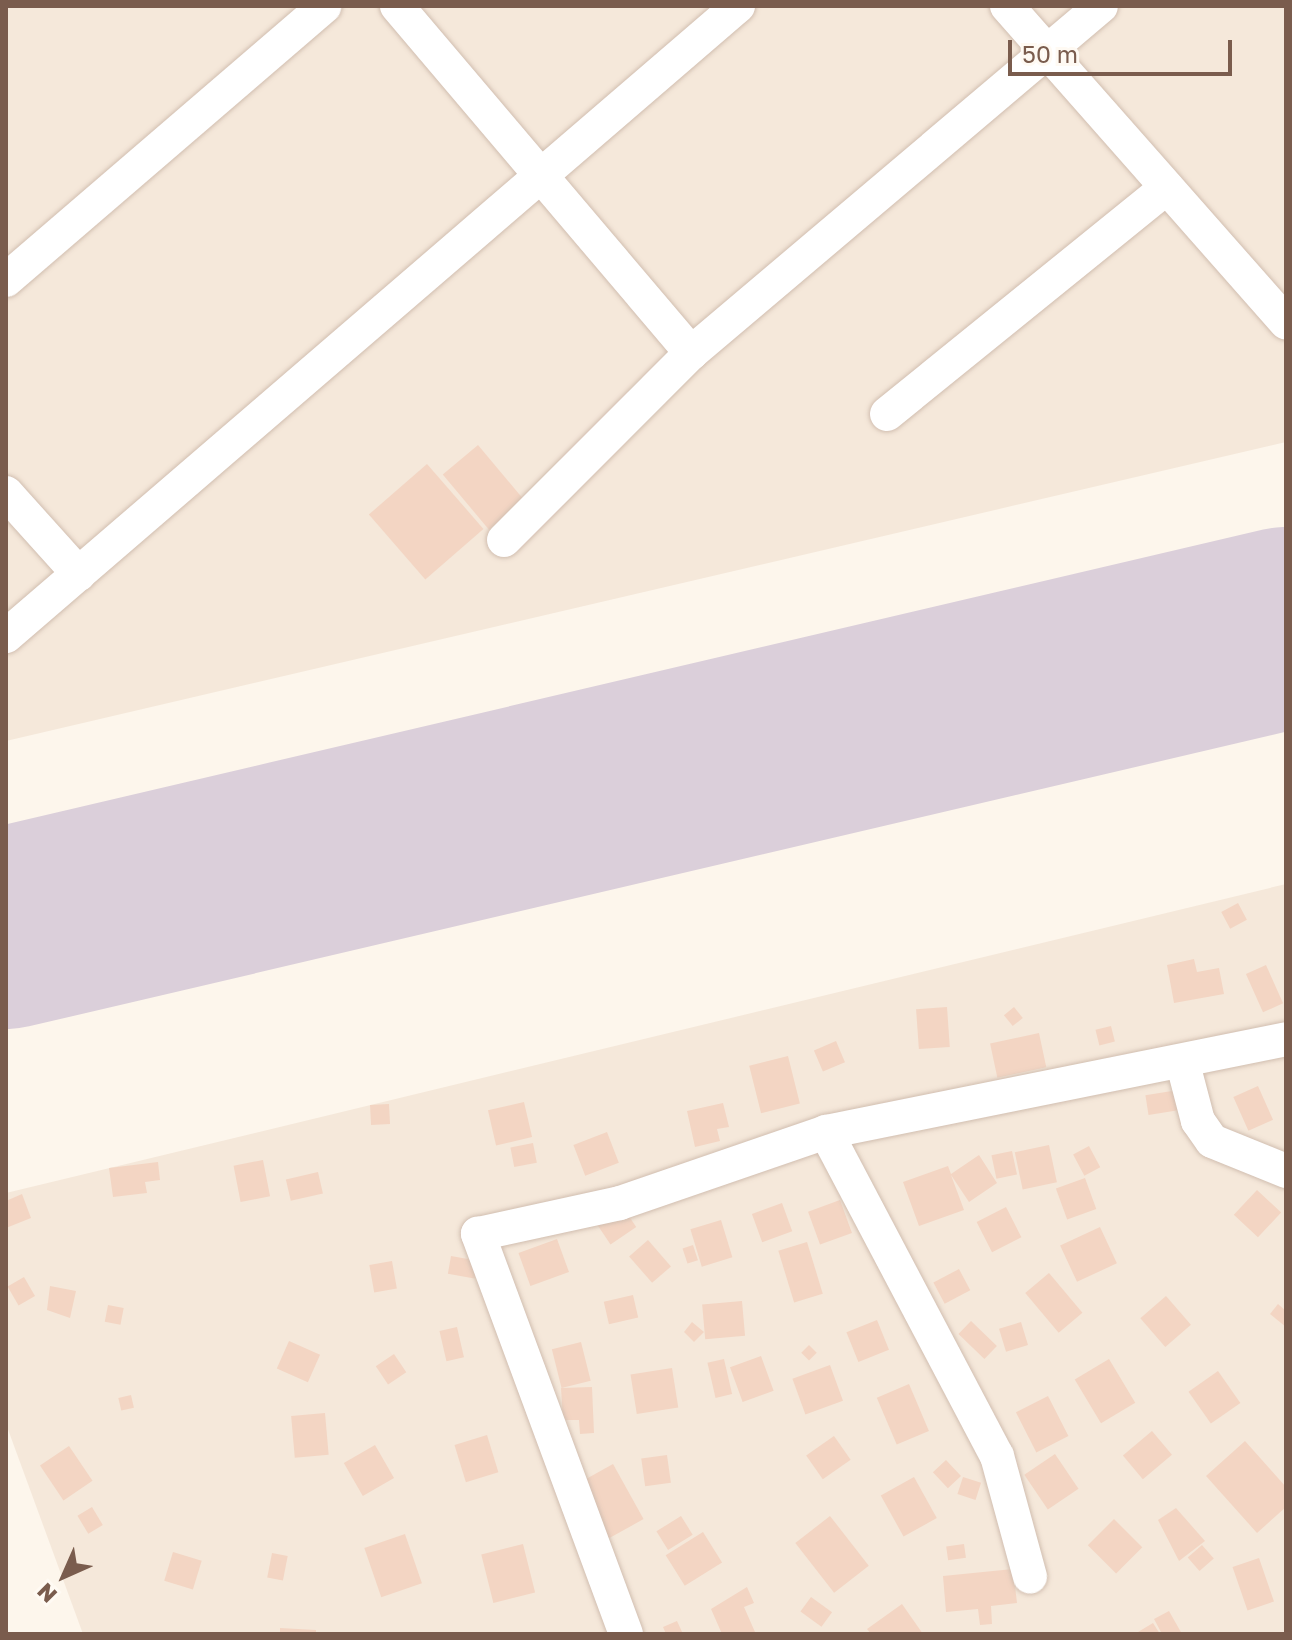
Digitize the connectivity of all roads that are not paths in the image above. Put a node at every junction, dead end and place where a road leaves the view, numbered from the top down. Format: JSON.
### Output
{"nodes":[{"id":1,"x":324,"y":6,"type":"edge"},
{"id":2,"x":397,"y":6,"type":"edge"},
{"id":3,"x":738,"y":6,"type":"edge"},
{"id":4,"x":1007,"y":6,"type":"edge"},
{"id":5,"x":1101,"y":6,"type":"edge"},
{"id":6,"x":1047,"y":52,"type":"junction"},
{"id":7,"x":541,"y":176,"type":"junction"},
{"id":8,"x":1167,"y":187,"type":"junction"},
{"id":9,"x":6,"y":280,"type":"edge"},
{"id":10,"x":1286,"y":322,"type":"edge"},
{"id":11,"x":691,"y":353,"type":"junction"},
{"id":12,"x":887,"y":414,"type":"dead end"},
{"id":13,"x":6,"y":493,"type":"edge"},
{"id":14,"x":504,"y":540,"type":"dead end"},
{"id":15,"x":79,"y":574,"type":"junction"},
{"id":16,"x":6,"y":636,"type":"edge"},
{"id":17,"x":1286,"y":1039,"type":"edge"},
{"id":18,"x":1183,"y":1064,"type":"junction"},
{"id":19,"x":826,"y":1132,"type":"junction"},
{"id":20,"x":1286,"y":1171,"type":"edge"},
{"id":21,"x":1030,"y":1577,"type":"dead end"},
{"id":22,"x":626,"y":1634,"type":"edge"}],
"edges":[{"from":1,"to":9,"type":"street"},
{"from":2,"to":7,"type":"street"},
{"from":3,"to":7,"type":"street"},
{"from":4,"to":6,"type":"street"},
{"from":5,"to":6,"type":"street"},
{"from":6,"to":8,"type":"street"},
{"from":6,"to":11,"type":"street"},
{"from":7,"to":11,"type":"street"},
{"from":7,"to":15,"type":"street"},
{"from":8,"to":10,"type":"street"},
{"from":8,"to":12,"type":"street"},
{"from":11,"to":14,"type":"street"},
{"from":13,"to":15,"type":"street"},
{"from":15,"to":16,"type":"street"},
{"from":17,"to":18,"type":"street"},
{"from":18,"to":19,"type":"street"},
{"from":18,"to":20,"type":"street"},
{"from":19,"to":21,"type":"street"},
{"from":19,"to":22,"type":"street"}]}
